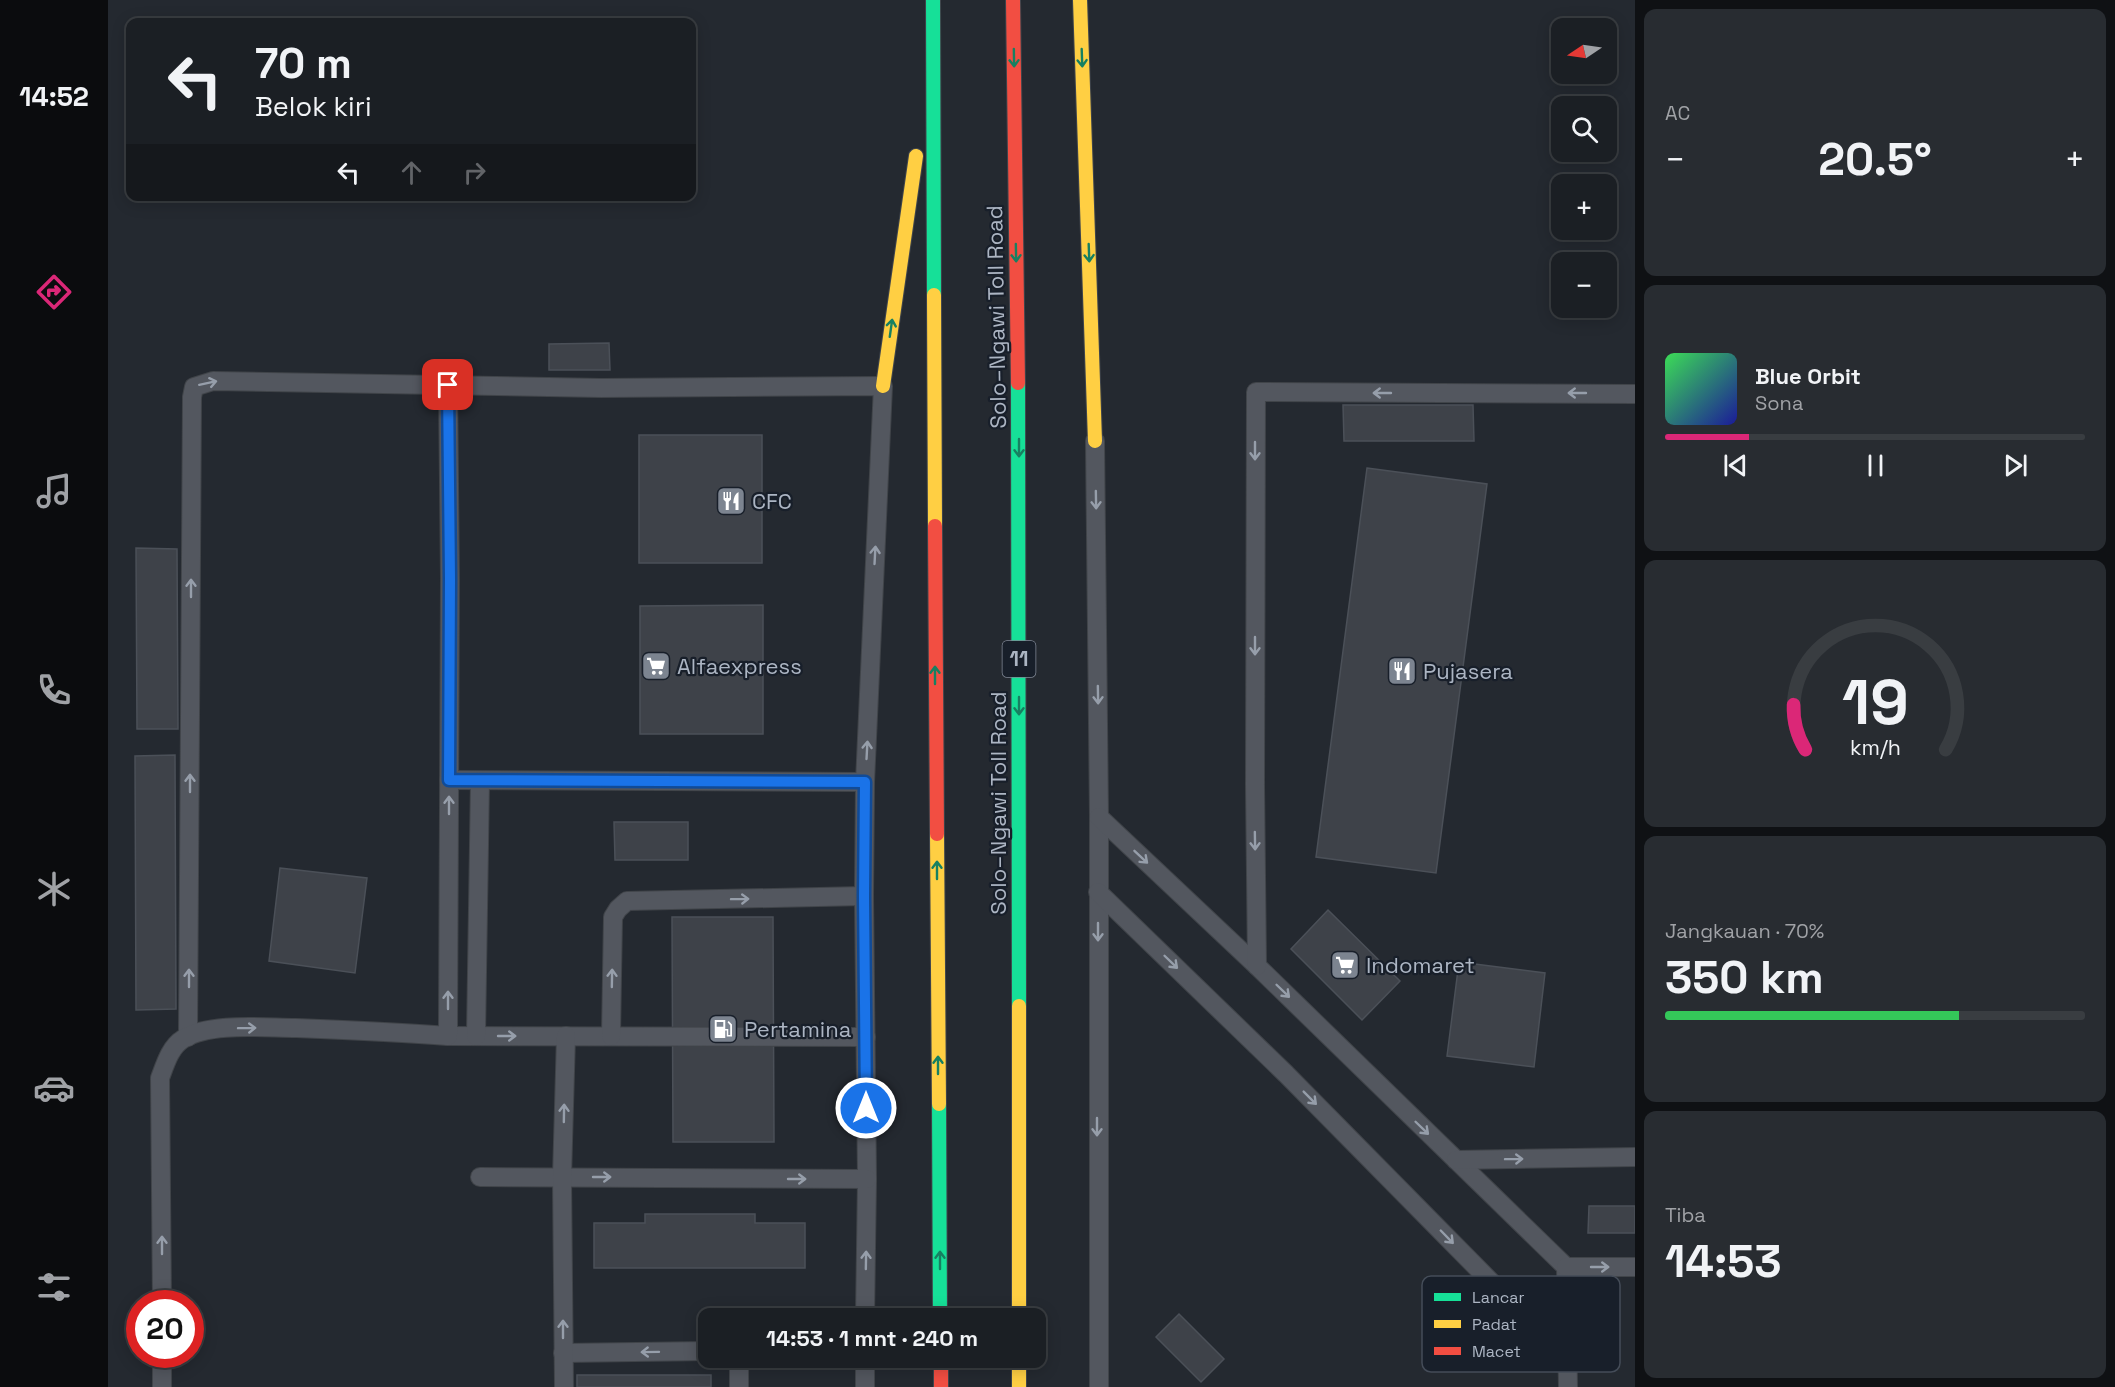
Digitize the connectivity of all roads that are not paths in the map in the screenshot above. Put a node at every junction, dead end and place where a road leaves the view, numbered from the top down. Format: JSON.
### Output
{"nodes":[{"id":1,"x":933,"y":0,"type":"edge"},
{"id":2,"x":1013,"y":0,"type":"edge"},
{"id":3,"x":1080,"y":0,"type":"edge"},
{"id":4,"x":933,"y":42,"type":"junction"},
{"id":5,"x":448,"y":385,"type":"junction"},
{"id":6,"x":883,"y":386,"type":"junction"},
{"id":7,"x":1635,"y":394,"type":"edge"},
{"id":8,"x":1095,"y":441,"type":"joint"},
{"id":9,"x":449,"y":780,"type":"junction"},
{"id":10,"x":480,"y":781,"type":"junction"},
{"id":11,"x":865,"y":782,"type":"junction"},
{"id":12,"x":1099,"y":817,"type":"junction"},
{"id":13,"x":1098,"y":892,"type":"junction"},
{"id":14,"x":864,"y":896,"type":"junction"},
{"id":15,"x":1257,"y":966,"type":"junction"},
{"id":16,"x":448,"y":1036,"type":"junction"},
{"id":17,"x":476,"y":1036,"type":"junction"},
{"id":18,"x":566,"y":1036,"type":"junction"},
{"id":19,"x":611,"y":1036,"type":"junction"},
{"id":20,"x":188,"y":1037,"type":"junction"},
{"id":21,"x":866,"y":1037,"type":"junction"},
{"id":22,"x":1635,"y":1157,"type":"edge"},
{"id":23,"x":1456,"y":1160,"type":"junction"},
{"id":24,"x":480,"y":1177,"type":"dead end"},
{"id":25,"x":562,"y":1177,"type":"junction"},
{"id":26,"x":867,"y":1179,"type":"junction"},
{"id":27,"x":1566,"y":1267,"type":"junction"},
{"id":28,"x":1635,"y":1267,"type":"edge"},
{"id":29,"x":1485,"y":1276,"type":"edge"},
{"id":30,"x":1566,"y":1276,"type":"edge"},
{"id":31,"x":162,"y":1290,"type":"edge"},
{"id":32,"x":865,"y":1308,"type":"edge"},
{"id":33,"x":940,"y":1308,"type":"edge"},
{"id":34,"x":1018,"y":1308,"type":"edge"},
{"id":35,"x":698,"y":1351,"type":"edge"},
{"id":36,"x":563,"y":1353,"type":"junction"},
{"id":37,"x":162,"y":1368,"type":"edge"},
{"id":38,"x":739,"y":1368,"type":"edge"},
{"id":39,"x":865,"y":1368,"type":"edge"},
{"id":40,"x":941,"y":1368,"type":"edge"},
{"id":41,"x":1018,"y":1368,"type":"edge"},
{"id":42,"x":1569,"y":1372,"type":"edge"},
{"id":43,"x":162,"y":1387,"type":"edge"},
{"id":44,"x":564,"y":1387,"type":"edge"},
{"id":45,"x":740,"y":1387,"type":"edge"},
{"id":46,"x":865,"y":1387,"type":"edge"},
{"id":47,"x":941,"y":1387,"type":"edge"},
{"id":48,"x":1018,"y":1387,"type":"edge"},
{"id":49,"x":1099,"y":1387,"type":"edge"},
{"id":50,"x":1568,"y":1387,"type":"edge"}],
"edges":[{"from":1,"to":4,"type":"highway"},
{"from":2,"to":34,"type":"highway","name":"Solo–Ngawi Toll Road","number":"11","one_way":true},
{"from":3,"to":8,"type":"highway","one_way":true},
{"from":6,"to":4,"type":"highway","one_way":true},
{"from":33,"to":4,"type":"highway","one_way":true},
{"from":5,"to":6,"type":"lane"},
{"from":5,"to":9,"type":"lane"},
{"from":20,"to":5,"type":"lane","one_way":true},
{"from":11,"to":6,"type":"lane","one_way":true},
{"from":7,"to":15,"type":"lane","one_way":true},
{"from":8,"to":12,"type":"lane","one_way":true},
{"from":9,"to":10,"type":"lane"},
{"from":16,"to":9,"type":"lane","one_way":true},
{"from":10,"to":11,"type":"lane"},
{"from":10,"to":17,"type":"lane"},
{"from":11,"to":14,"type":"lane"},
{"from":12,"to":13,"type":"lane"},
{"from":12,"to":15,"type":"lane","one_way":true},
{"from":13,"to":29,"type":"lane","one_way":true},
{"from":13,"to":49,"type":"lane","one_way":true},
{"from":19,"to":14,"type":"lane","one_way":true},
{"from":14,"to":21,"type":"lane"},
{"from":15,"to":23,"type":"lane","one_way":true},
{"from":16,"to":17,"type":"lane"},
{"from":20,"to":16,"type":"lane","one_way":true},
{"from":17,"to":18,"type":"lane","one_way":true},
{"from":18,"to":19,"type":"lane"},
{"from":25,"to":18,"type":"lane","one_way":true},
{"from":19,"to":21,"type":"lane"},
{"from":31,"to":20,"type":"lane","one_way":true},
{"from":21,"to":26,"type":"lane"},
{"from":23,"to":22,"type":"lane","one_way":true},
{"from":23,"to":27,"type":"lane"},
{"from":24,"to":25,"type":"lane"},
{"from":25,"to":26,"type":"lane","one_way":true},
{"from":36,"to":25,"type":"lane","one_way":true},
{"from":32,"to":26,"type":"lane","one_way":true},
{"from":27,"to":28,"type":"lane","one_way":true},
{"from":27,"to":30,"type":"lane"},
{"from":35,"to":36,"type":"lane","one_way":true},
{"from":36,"to":44,"type":"lane"},
{"from":37,"to":43,"type":"lane"},
{"from":38,"to":45,"type":"lane"},
{"from":39,"to":46,"type":"lane"},
{"from":40,"to":47,"type":"highway"},
{"from":41,"to":48,"type":"highway"},
{"from":42,"to":50,"type":"lane"}]}
